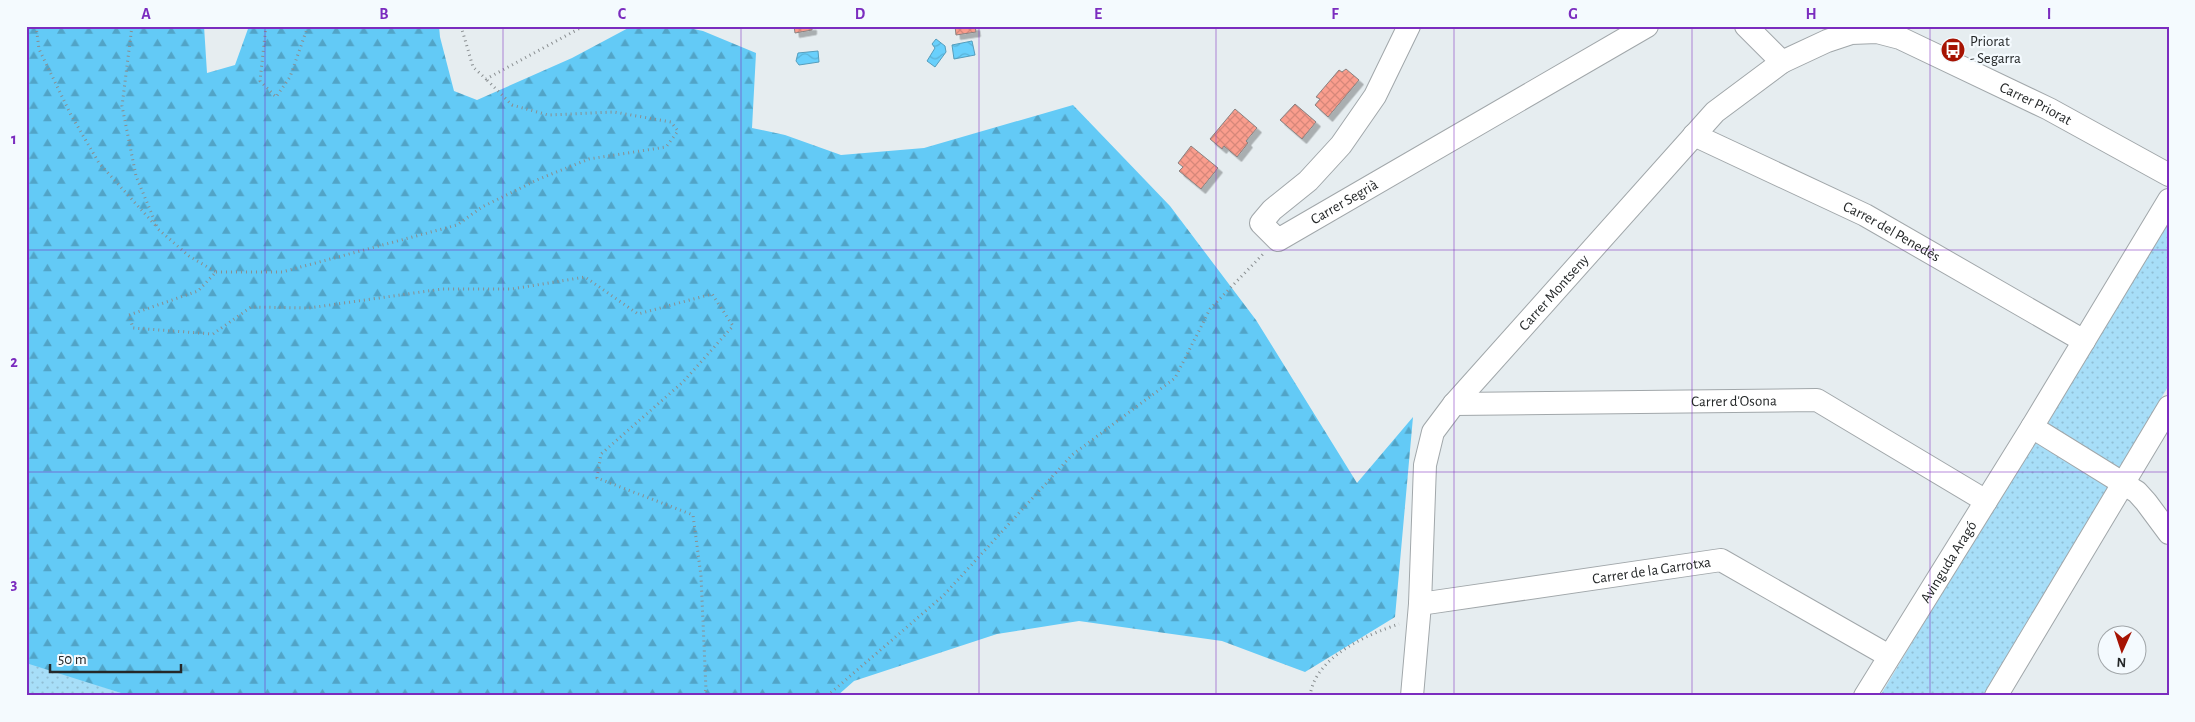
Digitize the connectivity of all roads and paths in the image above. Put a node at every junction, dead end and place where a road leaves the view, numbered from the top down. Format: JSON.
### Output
{"nodes":[{"id":1,"x":36,"y":26,"type":"edge"},
{"id":2,"x":132,"y":26,"type":"edge"},
{"id":3,"x":266,"y":26,"type":"edge"},
{"id":4,"x":308,"y":26,"type":"edge"},
{"id":5,"x":461,"y":26,"type":"edge"},
{"id":6,"x":584,"y":26,"type":"edge"},
{"id":7,"x":1409,"y":26,"type":"edge"},
{"id":8,"x":1647,"y":26,"type":"edge"},
{"id":9,"x":1746,"y":26,"type":"edge"},
{"id":10,"x":1902,"y":32,"type":"edge"},
{"id":11,"x":1782,"y":62,"type":"junction"},
{"id":12,"x":486,"y":79,"type":"junction"},
{"id":13,"x":1694,"y":135,"type":"junction"},
{"id":14,"x":2169,"y":175,"type":"edge"},
{"id":15,"x":2169,"y":200,"type":"edge"},
{"id":16,"x":158,"y":229,"type":"junction"},
{"id":17,"x":1278,"y":240,"type":"junction"},
{"id":18,"x":216,"y":272,"type":"junction"},
{"id":19,"x":2084,"y":341,"type":"junction"},
{"id":20,"x":1454,"y":404,"type":"junction"},
{"id":21,"x":2169,"y":407,"type":"edge"},
{"id":22,"x":2032,"y":428,"type":"junction"},
{"id":23,"x":2124,"y":483,"type":"junction"},
{"id":24,"x":1986,"y":501,"type":"junction"},
{"id":25,"x":2169,"y":534,"type":"edge"},
{"id":26,"x":1419,"y":610,"type":"junction"},
{"id":27,"x":1889,"y":656,"type":"junction"},
{"id":28,"x":703,"y":696,"type":"edge"},
{"id":29,"x":827,"y":696,"type":"edge"},
{"id":30,"x":1310,"y":696,"type":"edge"},
{"id":31,"x":1412,"y":696,"type":"edge"},
{"id":32,"x":1865,"y":696,"type":"edge"},
{"id":33,"x":1996,"y":696,"type":"edge"}],
"edges":[{"from":1,"to":16,"type":"path"},
{"from":2,"to":16,"type":"path"},
{"from":3,"to":4,"type":"path"},
{"from":5,"to":12,"type":"path"},
{"from":6,"to":12,"type":"path"},
{"from":7,"to":17,"type":"street"},
{"from":8,"to":17,"type":"street","name":"Carrer Segrià"},
{"from":9,"to":11,"type":"street"},
{"from":10,"to":11,"type":"street","name":"Carrer Montseny"},
{"from":10,"to":14,"type":"street","name":"Carrer Priorat"},
{"from":11,"to":13,"type":"street","name":"Carrer Montseny"},
{"from":12,"to":18,"type":"path"},
{"from":13,"to":19,"type":"street","name":"Carrer del Penedès"},
{"from":13,"to":20,"type":"street","name":"Carrer Montseny"},
{"from":15,"to":19,"type":"street","name":"Avinguda Aragó"},
{"from":16,"to":18,"type":"path"},
{"from":17,"to":29,"type":"path"},
{"from":18,"to":28,"type":"path"},
{"from":19,"to":22,"type":"street","name":"Avinguda Aragó"},
{"from":20,"to":24,"type":"street","name":"Carrer d'Osona"},
{"from":20,"to":26,"type":"street","name":"Carrer Montseny"},
{"from":21,"to":23,"type":"street"},
{"from":22,"to":23,"type":"street"},
{"from":22,"to":24,"type":"street","name":"Avinguda Aragó"},
{"from":23,"to":25,"type":"street"},
{"from":23,"to":33,"type":"street"},
{"from":24,"to":27,"type":"street","name":"Avinguda Aragó"},
{"from":26,"to":27,"type":"street","name":"Carrer de la Garrotxa"},
{"from":26,"to":30,"type":"path"},
{"from":26,"to":31,"type":"street","name":"Carrer Montseny"},
{"from":27,"to":32,"type":"street","name":"Avinguda Aragó"}]}
